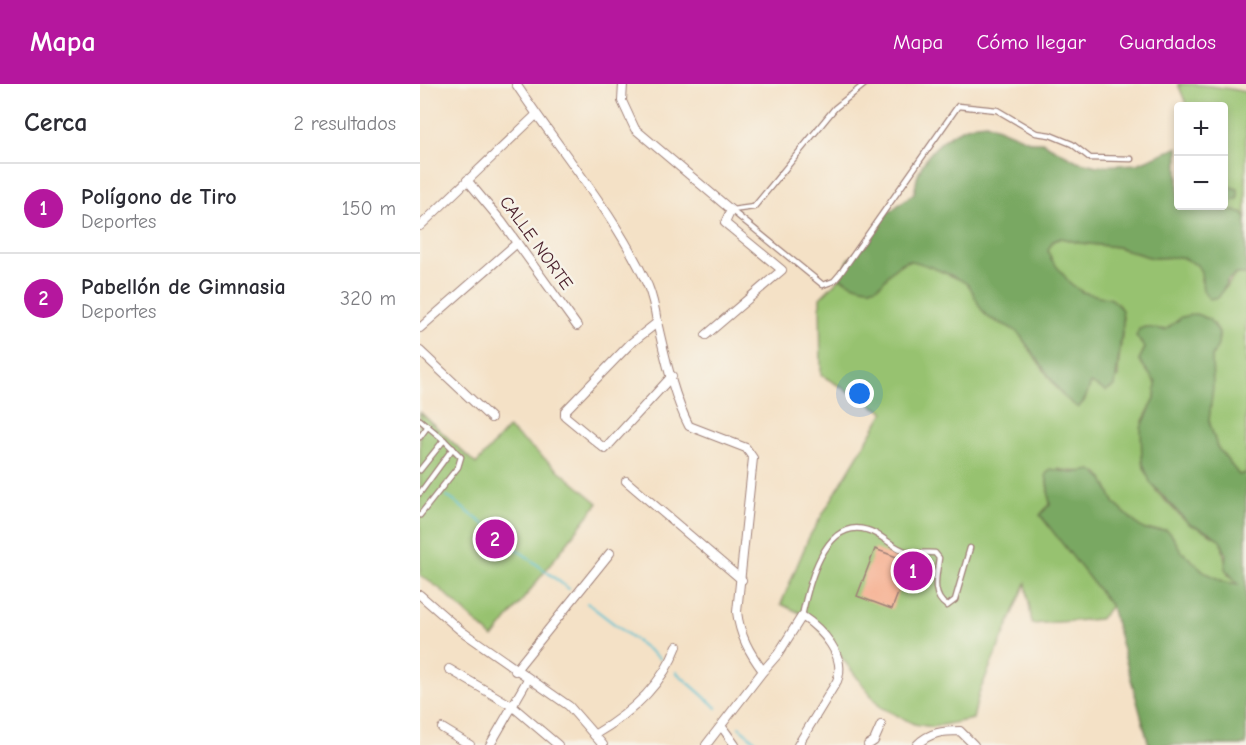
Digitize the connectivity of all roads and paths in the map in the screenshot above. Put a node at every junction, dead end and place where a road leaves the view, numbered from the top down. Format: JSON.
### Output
{"nodes":[{"id":1,"x":516,"y":84,"type":"edge"},
{"id":2,"x":623,"y":84,"type":"edge"},
{"id":3,"x":865,"y":84,"type":"edge"},
{"id":4,"x":536,"y":115,"type":"junction"},
{"id":5,"x":1131,"y":159,"type":"dead end"},
{"id":6,"x":467,"y":180,"type":"junction"},
{"id":7,"x":731,"y":210,"type":"junction"},
{"id":8,"x":420,"y":226,"type":"edge"},
{"id":9,"x":517,"y":243,"type":"junction"},
{"id":10,"x":657,"y":322,"type":"junction"},
{"id":11,"x":577,"y":326,"type":"dead end"},
{"id":12,"x":420,"y":328,"type":"edge"},
{"id":13,"x":706,"y":335,"type":"dead end"},
{"id":14,"x":420,"y":351,"type":"edge"},
{"id":15,"x":672,"y":376,"type":"junction"},
{"id":16,"x":491,"y":418,"type":"dead end"},
{"id":17,"x":420,"y":420,"type":"edge"},
{"id":18,"x":428,"y":426,"type":"junction"},
{"id":19,"x":420,"y":437,"type":"edge"},
{"id":20,"x":444,"y":440,"type":"junction"},
{"id":21,"x":453,"y":448,"type":"junction"},
{"id":22,"x":420,"y":470,"type":"edge"},
{"id":23,"x":626,"y":482,"type":"dead end"},
{"id":24,"x":420,"y":493,"type":"edge"},
{"id":25,"x":420,"y":515,"type":"edge"},
{"id":26,"x":970,"y":548,"type":"dead end"},
{"id":27,"x":610,"y":553,"type":"dead end"},
{"id":28,"x":742,"y":580,"type":"junction"},
{"id":29,"x":420,"y":595,"type":"edge"},
{"id":30,"x":802,"y":616,"type":"junction"},
{"id":31,"x":677,"y":646,"type":"dead end"},
{"id":32,"x":449,"y":669,"type":"dead end"},
{"id":33,"x":515,"y":671,"type":"junction"},
{"id":34,"x":763,"y":671,"type":"junction"},
{"id":35,"x":528,"y":679,"type":"junction"},
{"id":36,"x":512,"y":706,"type":"junction"},
{"id":37,"x":881,"y":725,"type":"dead end"},
{"id":38,"x":722,"y":727,"type":"junction"},
{"id":39,"x":442,"y":728,"type":"dead end"},
{"id":40,"x":594,"y":735,"type":"junction"},
{"id":41,"x":470,"y":745,"type":"edge"},
{"id":42,"x":490,"y":745,"type":"edge"},
{"id":43,"x":558,"y":745,"type":"edge"},
{"id":44,"x":603,"y":745,"type":"edge"},
{"id":45,"x":706,"y":745,"type":"edge"},
{"id":46,"x":735,"y":745,"type":"edge"},
{"id":47,"x":798,"y":745,"type":"edge"},
{"id":48,"x":868,"y":745,"type":"edge"},
{"id":49,"x":917,"y":745,"type":"edge"},
{"id":50,"x":974,"y":745,"type":"edge"}],
"edges":[{"from":1,"to":4,"type":"street"},
{"from":2,"to":7,"type":"street"},
{"from":3,"to":7,"type":"lane"},
{"from":4,"to":6,"type":"street"},
{"from":4,"to":10,"type":"street"},
{"from":5,"to":7,"type":"lane"},
{"from":6,"to":8,"type":"street"},
{"from":6,"to":9,"type":"street","name":"CALLE NORTE"},
{"from":7,"to":13,"type":"street"},
{"from":9,"to":11,"type":"street","name":"CALLE NORTE"},
{"from":9,"to":12,"type":"street"},
{"from":10,"to":15,"type":"street"},
{"from":10,"to":15,"type":"street"},
{"from":14,"to":16,"type":"street"},
{"from":15,"to":28,"type":"street"},
{"from":17,"to":18,"type":"lane"},
{"from":18,"to":19,"type":"lane"},
{"from":18,"to":20,"type":"lane"},
{"from":20,"to":21,"type":"lane"},
{"from":20,"to":22,"type":"lane"},
{"from":21,"to":24,"type":"lane"},
{"from":21,"to":25,"type":"lane"},
{"from":23,"to":28,"type":"street"},
{"from":26,"to":30,"type":"lane"},
{"from":27,"to":33,"type":"street"},
{"from":28,"to":34,"type":"street"},
{"from":29,"to":33,"type":"street"},
{"from":30,"to":34,"type":"street"},
{"from":30,"to":47,"type":"street"},
{"from":31,"to":40,"type":"street"},
{"from":32,"to":36,"type":"street"},
{"from":33,"to":35,"type":"street"},
{"from":34,"to":38,"type":"street"},
{"from":35,"to":36,"type":"street"},
{"from":35,"to":40,"type":"street"},
{"from":36,"to":42,"type":"street"},
{"from":36,"to":43,"type":"street"},
{"from":37,"to":48,"type":"street"},
{"from":38,"to":45,"type":"street"},
{"from":38,"to":46,"type":"street"},
{"from":39,"to":41,"type":"street"},
{"from":40,"to":44,"type":"street"},
{"from":49,"to":50,"type":"street"}]}
